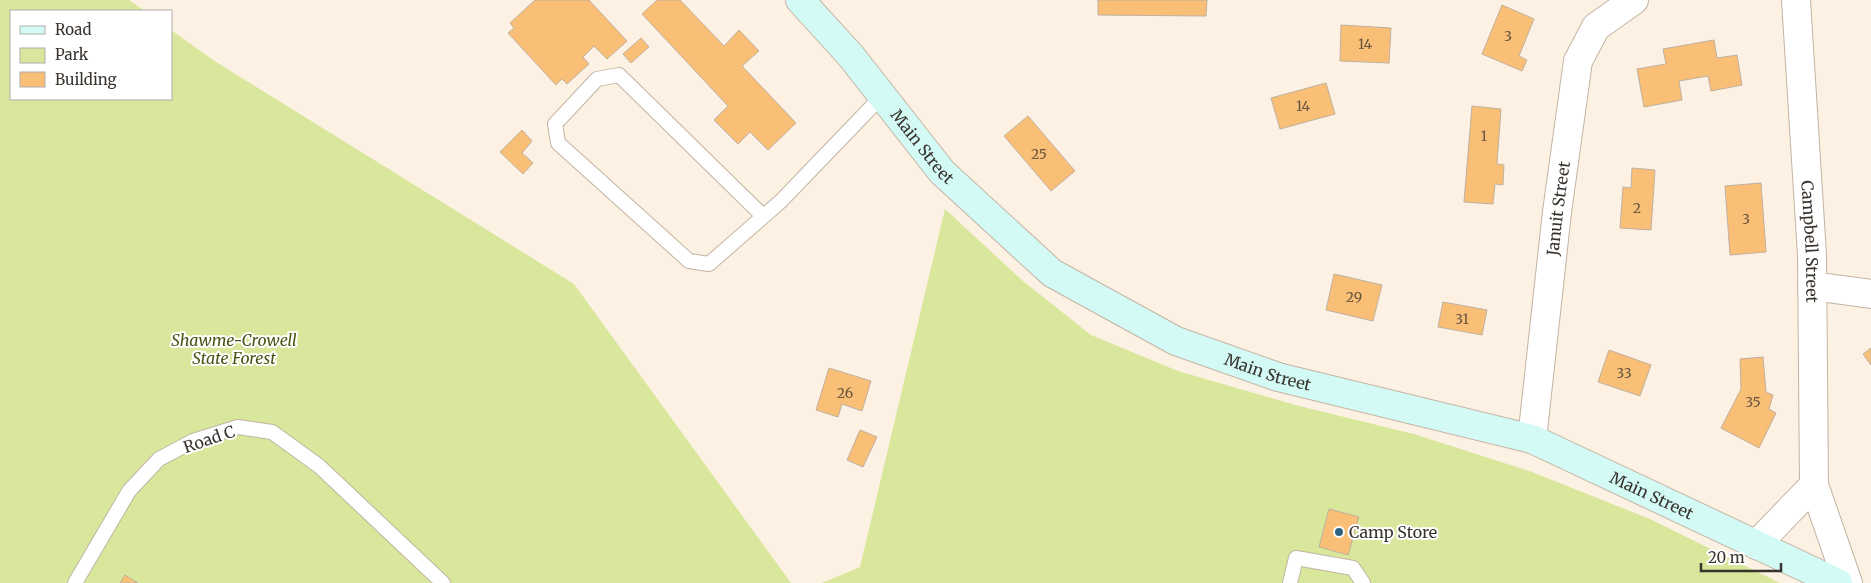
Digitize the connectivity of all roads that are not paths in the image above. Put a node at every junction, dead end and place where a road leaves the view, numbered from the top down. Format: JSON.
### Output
{"nodes":[{"id":1,"x":800,"y":0,"type":"edge"},
{"id":2,"x":1634,"y":0,"type":"edge"},
{"id":3,"x":1796,"y":0,"type":"edge"},
{"id":4,"x":882,"y":96,"type":"junction"},
{"id":5,"x":763,"y":216,"type":"junction"},
{"id":6,"x":1812,"y":286,"type":"junction"},
{"id":7,"x":1871,"y":294,"type":"edge"},
{"id":8,"x":1532,"y":440,"type":"junction"},
{"id":9,"x":1814,"y":485,"type":"junction"},
{"id":10,"x":1756,"y":545,"type":"junction"},
{"id":11,"x":75,"y":583,"type":"edge"},
{"id":12,"x":443,"y":583,"type":"edge"},
{"id":13,"x":1290,"y":583,"type":"edge"},
{"id":14,"x":1363,"y":583,"type":"edge"},
{"id":15,"x":1838,"y":583,"type":"edge"},
{"id":16,"x":1848,"y":583,"type":"edge"}],
"edges":[{"from":1,"to":4,"type":"main road","name":"Main Street"},
{"from":2,"to":8,"type":"street","name":"Januit Street"},
{"from":3,"to":6,"type":"street","name":"Campbell Street"},
{"from":4,"to":5,"type":"lane"},
{"from":4,"to":8,"type":"main road","name":"Main Street"},
{"from":5,"to":5,"type":"lane"},
{"from":6,"to":7,"type":"street"},
{"from":6,"to":9,"type":"street","name":"Campbell Street"},
{"from":8,"to":10,"type":"main road","name":"Main Street"},
{"from":9,"to":10,"type":"street"},
{"from":9,"to":16,"type":"street","name":"Campbell Street"},
{"from":10,"to":15,"type":"main road","name":"Main Street"},
{"from":11,"to":12,"type":"lane","name":"Road C"},
{"from":13,"to":14,"type":"lane"}]}
